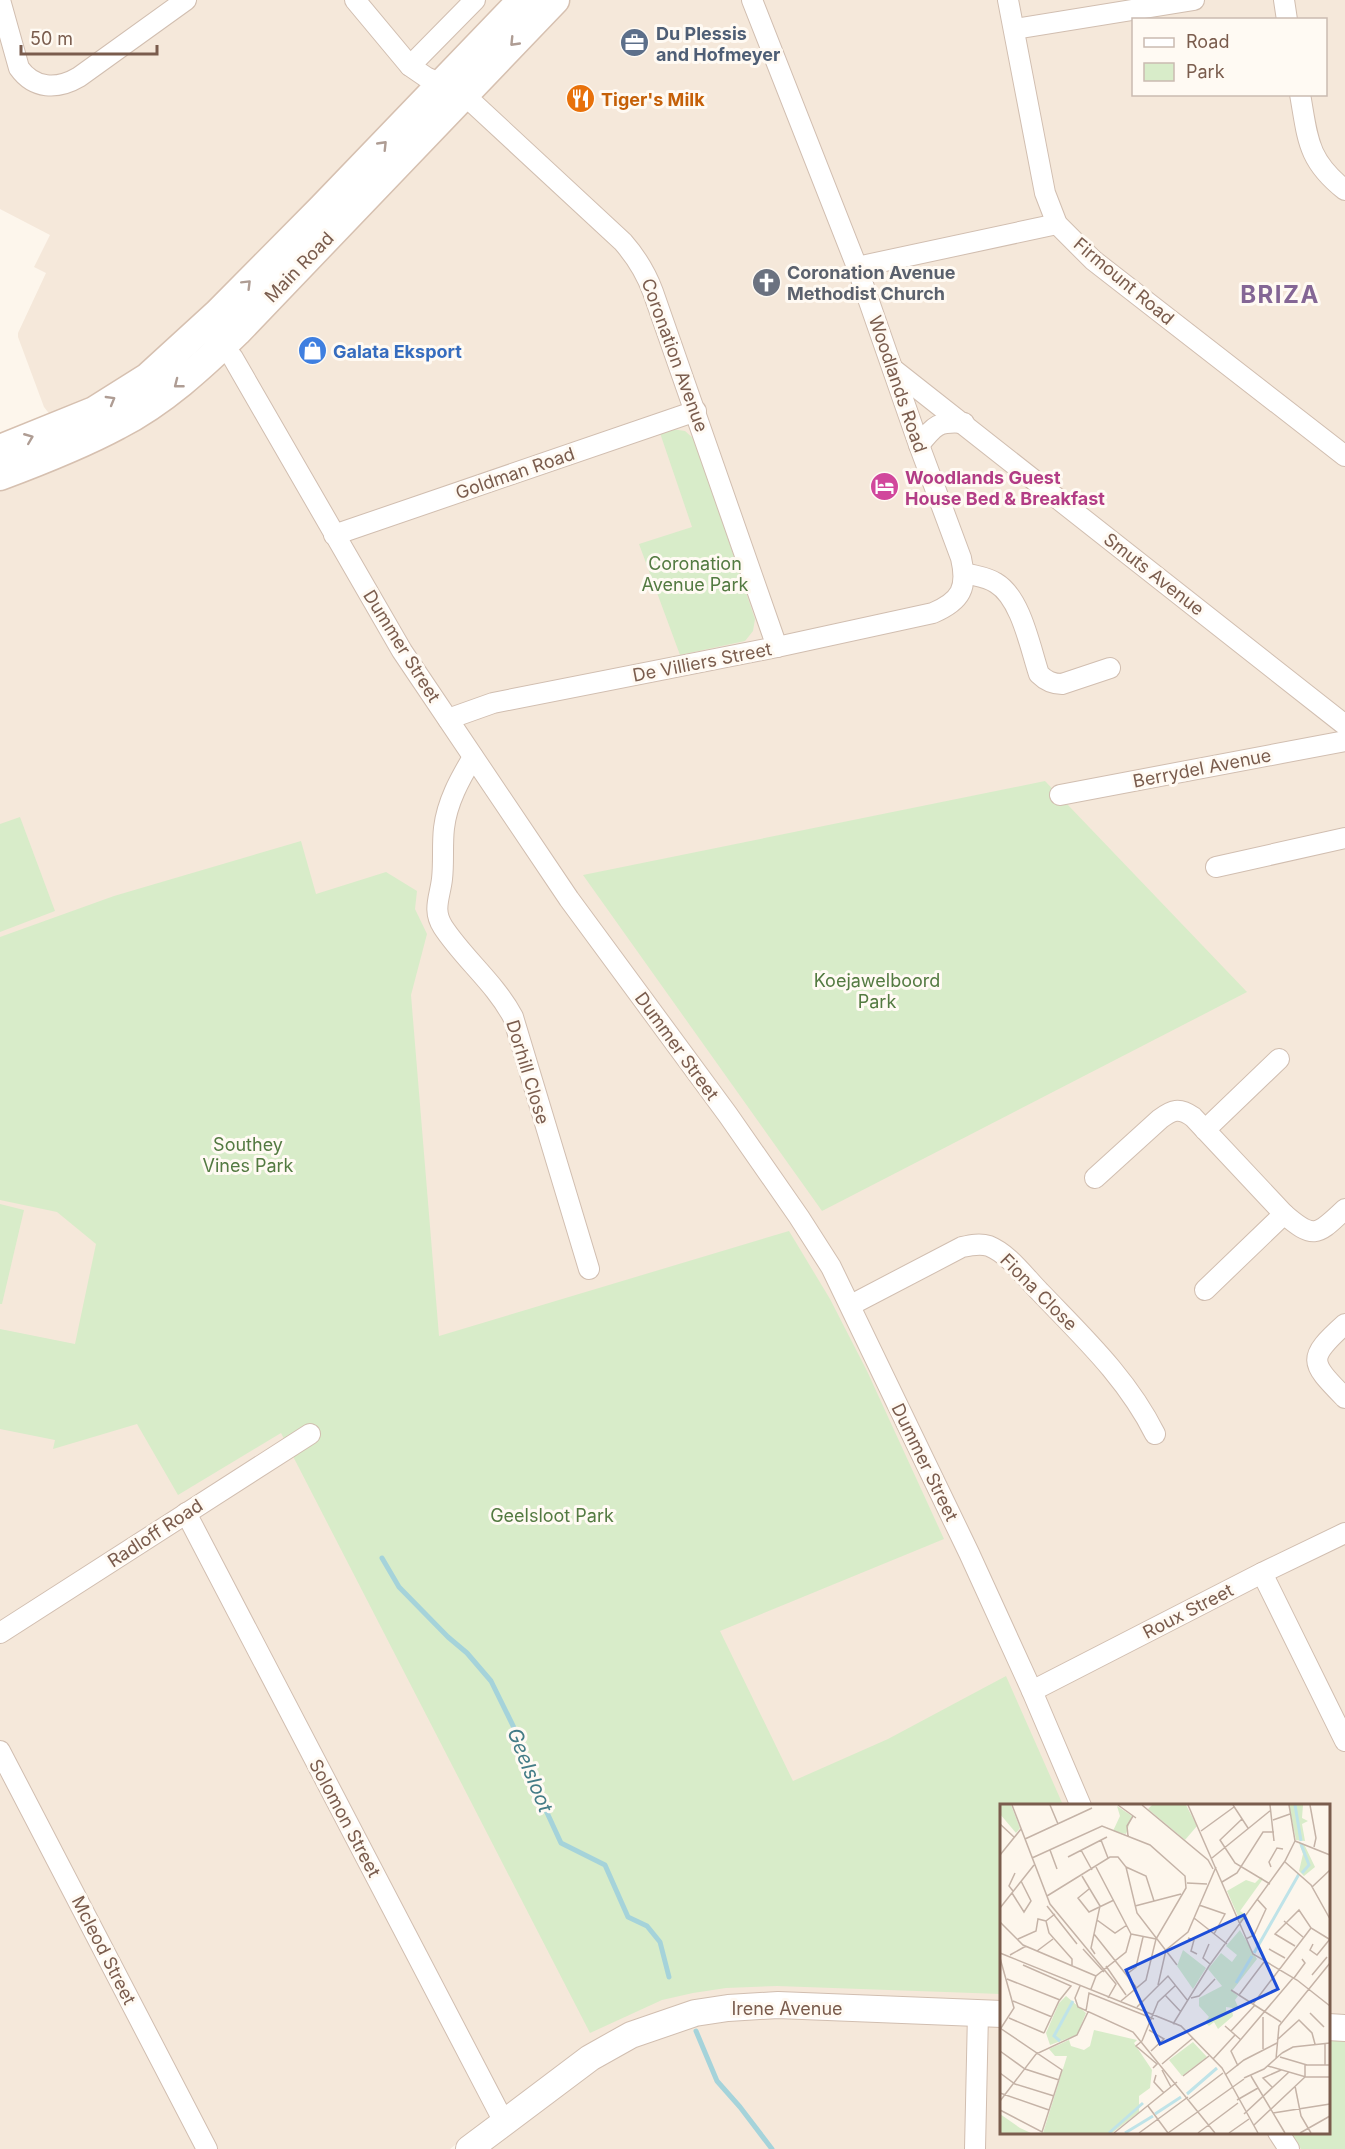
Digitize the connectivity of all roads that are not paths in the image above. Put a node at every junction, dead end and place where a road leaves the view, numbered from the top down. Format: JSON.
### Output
{"nodes":[{"id":1,"x":0,"y":0,"type":"edge"},
{"id":2,"x":186,"y":0,"type":"edge"},
{"id":3,"x":355,"y":0,"type":"edge"},
{"id":4,"x":475,"y":0,"type":"edge"},
{"id":5,"x":522,"y":0,"type":"edge"},
{"id":6,"x":555,"y":0,"type":"edge"},
{"id":7,"x":752,"y":0,"type":"edge"},
{"id":8,"x":1008,"y":0,"type":"edge"},
{"id":9,"x":1194,"y":0,"type":"edge"},
{"id":10,"x":1284,"y":0,"type":"edge"},
{"id":11,"x":1287,"y":18,"type":"edge"},
{"id":12,"x":1015,"y":29,"type":"junction"},
{"id":13,"x":410,"y":66,"type":"junction"},
{"id":14,"x":453,"y":89,"type":"junction"},
{"id":15,"x":1300,"y":96,"type":"edge"},
{"id":16,"x":1345,"y":190,"type":"edge"},
{"id":17,"x":1057,"y":224,"type":"junction"},
{"id":18,"x":857,"y":267,"type":"junction"},
{"id":19,"x":214,"y":335,"type":"junction"},
{"id":20,"x":893,"y":369,"type":"junction"},
{"id":21,"x":696,"y":411,"type":"junction"},
{"id":22,"x":964,"y":423,"type":"junction"},
{"id":23,"x":919,"y":445,"type":"junction"},
{"id":24,"x":0,"y":449,"type":"edge"},
{"id":25,"x":1345,"y":456,"type":"edge"},
{"id":26,"x":0,"y":476,"type":"edge"},
{"id":27,"x":334,"y":535,"type":"junction"},
{"id":28,"x":965,"y":573,"type":"junction"},
{"id":29,"x":777,"y":647,"type":"junction"},
{"id":30,"x":1110,"y":668,"type":"dead end"},
{"id":31,"x":448,"y":718,"type":"junction"},
{"id":32,"x":1345,"y":724,"type":"edge"},
{"id":33,"x":1345,"y":741,"type":"edge"},
{"id":34,"x":473,"y":757,"type":"junction"},
{"id":35,"x":1060,"y":795,"type":"dead end"},
{"id":36,"x":1345,"y":838,"type":"edge"},
{"id":37,"x":1216,"y":867,"type":"dead end"},
{"id":38,"x":1279,"y":1059,"type":"dead end"},
{"id":39,"x":1205,"y":1130,"type":"junction"},
{"id":40,"x":1095,"y":1178,"type":"dead end"},
{"id":41,"x":1345,"y":1209,"type":"edge"},
{"id":42,"x":1284,"y":1214,"type":"junction"},
{"id":43,"x":589,"y":1269,"type":"dead end"},
{"id":44,"x":1205,"y":1290,"type":"dead end"},
{"id":45,"x":851,"y":1305,"type":"junction"},
{"id":46,"x":1345,"y":1324,"type":"edge"},
{"id":47,"x":1345,"y":1398,"type":"edge"},
{"id":48,"x":310,"y":1434,"type":"dead end"},
{"id":49,"x":1155,"y":1434,"type":"dead end"},
{"id":50,"x":186,"y":1513,"type":"junction"},
{"id":51,"x":1345,"y":1533,"type":"edge"},
{"id":52,"x":1262,"y":1573,"type":"junction"},
{"id":53,"x":0,"y":1633,"type":"edge"},
{"id":54,"x":1032,"y":1691,"type":"junction"},
{"id":55,"x":1345,"y":1741,"type":"edge"},
{"id":56,"x":0,"y":1750,"type":"edge"},
{"id":57,"x":1080,"y":1804,"type":"edge"},
{"id":58,"x":990,"y":2013,"type":"edge"},
{"id":59,"x":1330,"y":2027,"type":"edge"},
{"id":60,"x":1345,"y":2028,"type":"edge"},
{"id":61,"x":504,"y":2122,"type":"junction"},
{"id":62,"x":1279,"y":2134,"type":"edge"},
{"id":63,"x":207,"y":2149,"type":"edge"},
{"id":64,"x":470,"y":2149,"type":"edge"},
{"id":65,"x":975,"y":2149,"type":"edge"},
{"id":66,"x":1289,"y":2149,"type":"edge"}],
"edges":[{"from":1,"to":2,"type":"street"},
{"from":3,"to":13,"type":"street","name":"Coronation Avenue"},
{"from":4,"to":13,"type":"street"},
{"from":5,"to":14,"type":"main road","name":"Main Road"},
{"from":6,"to":14,"type":"main road","name":"Main Road","one_way":true},
{"from":7,"to":18,"type":"street","name":"Woodlands Road"},
{"from":8,"to":12,"type":"street","name":"Firmount Road"},
{"from":9,"to":12,"type":"street"},
{"from":10,"to":11,"type":"street"},
{"from":12,"to":17,"type":"street","name":"Firmount Road"},
{"from":13,"to":14,"type":"street","name":"Coronation Avenue"},
{"from":14,"to":19,"type":"main road","name":"Main Road"},
{"from":14,"to":21,"type":"street","name":"Coronation Avenue"},
{"from":15,"to":16,"type":"street"},
{"from":17,"to":18,"type":"street"},
{"from":17,"to":25,"type":"street","name":"Firmount Road"},
{"from":18,"to":20,"type":"street","name":"Woodlands Road"},
{"from":24,"to":19,"type":"main road","name":"Main Road","one_way":true},
{"from":19,"to":26,"type":"main road","name":"Main Road","one_way":true},
{"from":19,"to":27,"type":"street","name":"Dummer Street"},
{"from":20,"to":22,"type":"street","name":"Smuts Avenue"},
{"from":20,"to":23,"type":"street","name":"Woodlands Road"},
{"from":21,"to":27,"type":"street","name":"Goldman Road"},
{"from":21,"to":29,"type":"street","name":"Coronation Avenue"},
{"from":22,"to":23,"type":"street"},
{"from":22,"to":32,"type":"street","name":"Smuts Avenue"},
{"from":23,"to":28,"type":"street","name":"Woodlands Road"},
{"from":27,"to":31,"type":"street","name":"Dummer Street"},
{"from":28,"to":29,"type":"street","name":"De Villiers Street"},
{"from":28,"to":30,"type":"street"},
{"from":29,"to":31,"type":"street","name":"De Villiers Street"},
{"from":31,"to":34,"type":"street","name":"Dummer Street"},
{"from":33,"to":35,"type":"street","name":"Berrydel Avenue"},
{"from":34,"to":43,"type":"street","name":"Dorhill Close"},
{"from":34,"to":45,"type":"street","name":"Dummer Street"},
{"from":36,"to":37,"type":"street"},
{"from":38,"to":39,"type":"street"},
{"from":39,"to":40,"type":"street"},
{"from":39,"to":42,"type":"street"},
{"from":41,"to":42,"type":"street"},
{"from":42,"to":44,"type":"street"},
{"from":45,"to":49,"type":"street","name":"Fiona Close"},
{"from":45,"to":54,"type":"street","name":"Dummer Street"},
{"from":46,"to":47,"type":"street"},
{"from":48,"to":50,"type":"street","name":"Radloff Road"},
{"from":50,"to":53,"type":"street","name":"Radloff Road"},
{"from":50,"to":61,"type":"street","name":"Solomon Street"},
{"from":51,"to":52,"type":"street","name":"Roux Street"},
{"from":52,"to":54,"type":"street","name":"Roux Street"},
{"from":52,"to":55,"type":"street"},
{"from":54,"to":57,"type":"street","name":"Dummer Street"},
{"from":56,"to":63,"type":"street","name":"Mcleod Street"},
{"from":58,"to":61,"type":"street","name":"Irene Avenue"},
{"from":58,"to":65,"type":"street"},
{"from":59,"to":60,"type":"street"},
{"from":61,"to":64,"type":"street","name":"Irene Avenue"},
{"from":62,"to":66,"type":"street"}]}
